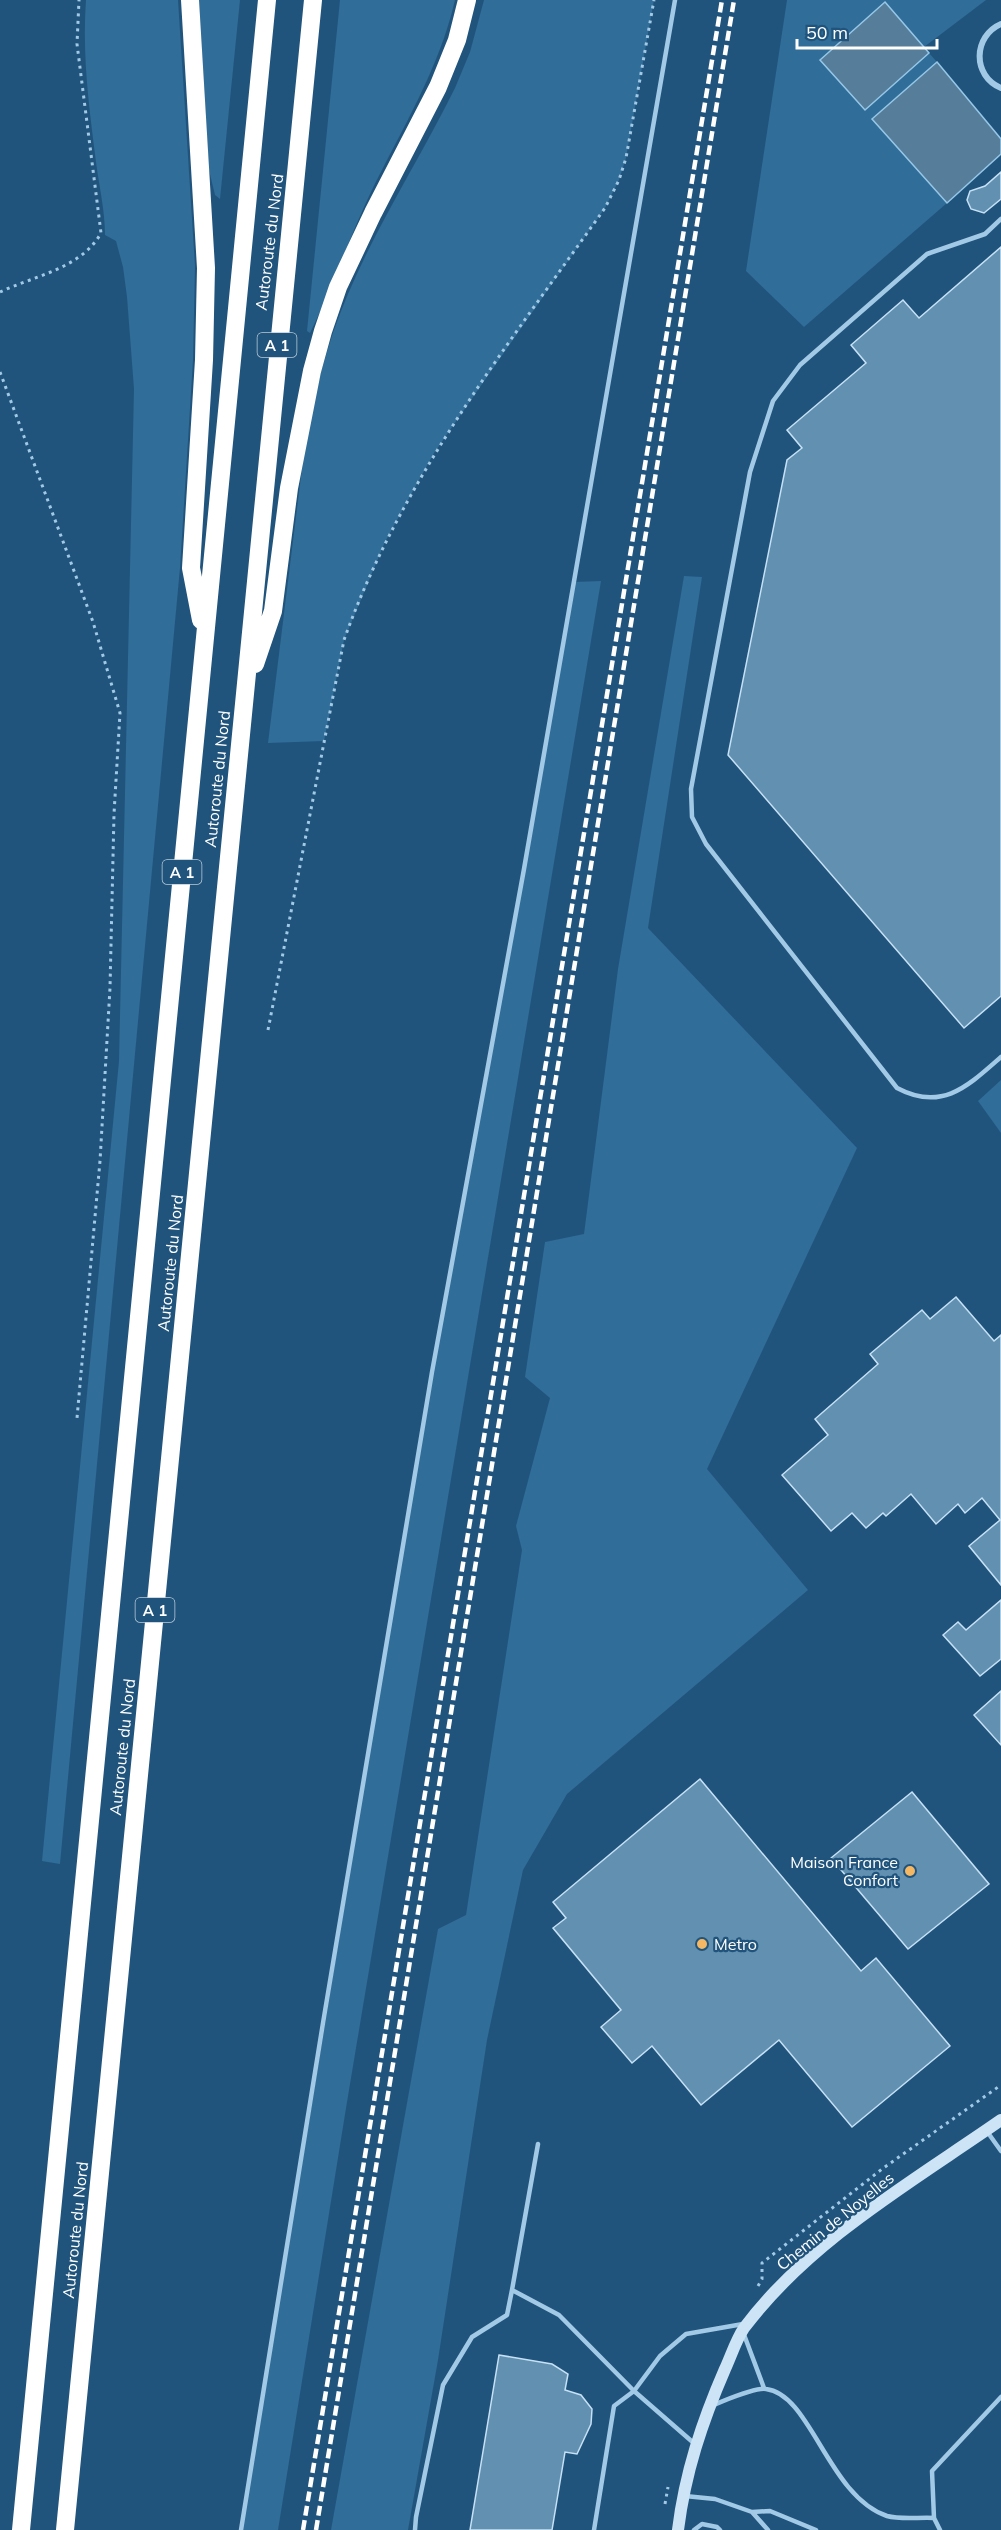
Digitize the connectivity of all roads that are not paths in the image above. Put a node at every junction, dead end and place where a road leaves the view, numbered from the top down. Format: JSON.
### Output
{"nodes":[{"id":1,"x":190,"y":0,"type":"edge"},
{"id":2,"x":267,"y":0,"type":"edge"},
{"id":3,"x":313,"y":0,"type":"edge"},
{"id":4,"x":467,"y":0,"type":"edge"},
{"id":5,"x":675,"y":0,"type":"edge"},
{"id":6,"x":1001,"y":24,"type":"edge"},
{"id":7,"x":1001,"y":88,"type":"edge"},
{"id":8,"x":1001,"y":219,"type":"edge"},
{"id":9,"x":205,"y":641,"type":"junction"},
{"id":10,"x":246,"y":691,"type":"junction"},
{"id":11,"x":1001,"y":1057,"type":"edge"},
{"id":12,"x":1001,"y":2120,"type":"edge"},
{"id":13,"x":986,"y":2130,"type":"junction"},
{"id":14,"x":538,"y":2144,"type":"dead end"},
{"id":15,"x":1001,"y":2151,"type":"edge"},
{"id":16,"x":512,"y":2290,"type":"junction"},
{"id":17,"x":746,"y":2327,"type":"junction"},
{"id":18,"x":764,"y":2388,"type":"junction"},
{"id":19,"x":634,"y":2391,"type":"junction"},
{"id":20,"x":1001,"y":2397,"type":"edge"},
{"id":21,"x":709,"y":2406,"type":"junction"},
{"id":22,"x":696,"y":2445,"type":"junction"},
{"id":23,"x":682,"y":2496,"type":"junction"},
{"id":24,"x":752,"y":2512,"type":"junction"},
{"id":25,"x":934,"y":2518,"type":"junction"},
{"id":26,"x":21,"y":2530,"type":"edge"},
{"id":27,"x":65,"y":2530,"type":"edge"},
{"id":28,"x":241,"y":2530,"type":"edge"},
{"id":29,"x":415,"y":2530,"type":"edge"},
{"id":30,"x":594,"y":2530,"type":"edge"},
{"id":31,"x":678,"y":2530,"type":"edge"},
{"id":32,"x":694,"y":2530,"type":"edge"},
{"id":33,"x":720,"y":2530,"type":"edge"},
{"id":34,"x":768,"y":2530,"type":"edge"},
{"id":35,"x":816,"y":2530,"type":"edge"},
{"id":36,"x":940,"y":2530,"type":"edge"}],
"edges":[{"from":1,"to":9,"type":"highway"},
{"from":2,"to":9,"type":"highway","name":"Autoroute du Nord","number":"A 1"},
{"from":3,"to":10,"type":"highway","name":"Autoroute du Nord","number":"A 1"},
{"from":4,"to":10,"type":"highway"},
{"from":5,"to":28,"type":"lane"},
{"from":6,"to":7,"type":"street"},
{"from":8,"to":11,"type":"lane"},
{"from":9,"to":26,"type":"highway","name":"Autoroute du Nord","number":"A 1"},
{"from":10,"to":27,"type":"highway","name":"Autoroute du Nord","number":"A 1"},
{"from":12,"to":13,"type":"street","name":"Chemin de Noyelles"},
{"from":13,"to":15,"type":"lane"},
{"from":13,"to":17,"type":"street","name":"Chemin de Noyelles"},
{"from":14,"to":16,"type":"lane"},
{"from":16,"to":19,"type":"lane"},
{"from":16,"to":29,"type":"lane"},
{"from":17,"to":18,"type":"lane"},
{"from":17,"to":19,"type":"lane"},
{"from":17,"to":21,"type":"street","name":"Chemin de Noyelles"},
{"from":18,"to":21,"type":"lane"},
{"from":18,"to":25,"type":"lane"},
{"from":19,"to":22,"type":"lane"},
{"from":19,"to":30,"type":"lane"},
{"from":20,"to":25,"type":"lane"},
{"from":21,"to":22,"type":"street","name":"Chemin de Noyelles"},
{"from":22,"to":23,"type":"street","name":"Chemin de Noyelles"},
{"from":23,"to":24,"type":"lane"},
{"from":23,"to":31,"type":"street","name":"Chemin de Noyelles"},
{"from":24,"to":34,"type":"lane"},
{"from":24,"to":35,"type":"lane"},
{"from":25,"to":36,"type":"lane"},
{"from":32,"to":33,"type":"lane"}]}
